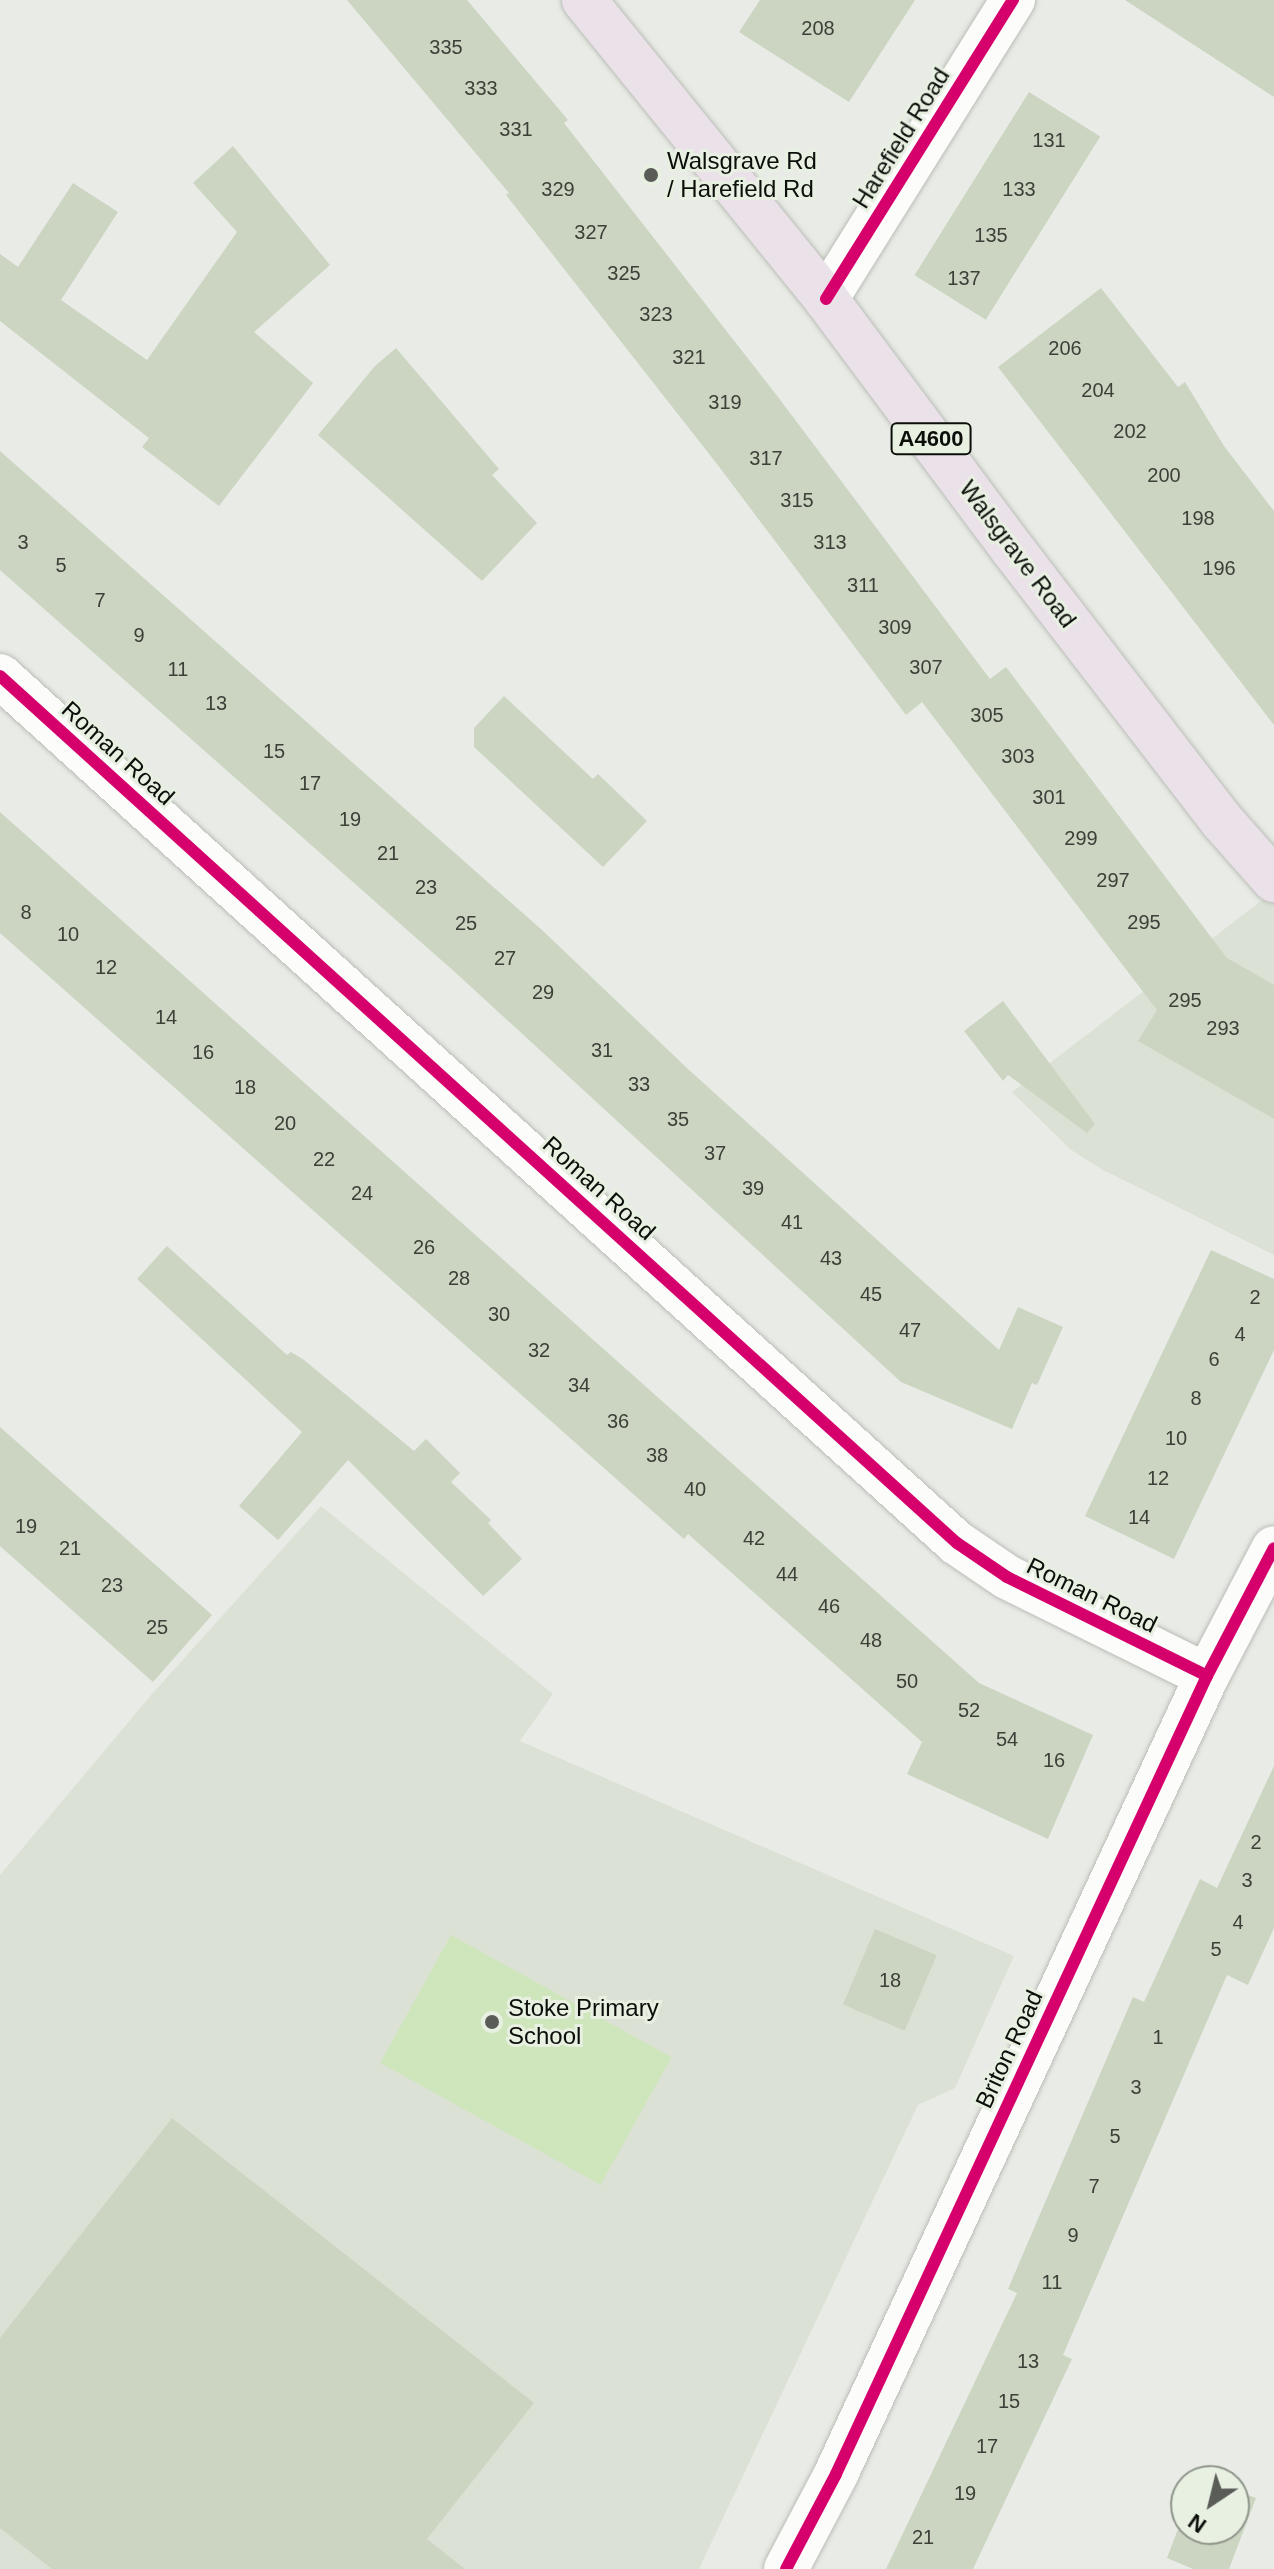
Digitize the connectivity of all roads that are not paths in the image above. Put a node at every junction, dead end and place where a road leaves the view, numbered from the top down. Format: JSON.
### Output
{"nodes":[{"id":1,"x":584,"y":0,"type":"edge"},
{"id":2,"x":1013,"y":0,"type":"edge"},
{"id":3,"x":826,"y":299,"type":"junction"},
{"id":4,"x":0,"y":676,"type":"edge"},
{"id":5,"x":1274,"y":880,"type":"edge"},
{"id":6,"x":1274,"y":1548,"type":"edge"},
{"id":7,"x":1207,"y":1676,"type":"junction"},
{"id":8,"x":786,"y":2569,"type":"edge"}],
"edges":[{"from":1,"to":3,"type":"highway","name":"Walsgrave Road","number":"A4600"},
{"from":2,"to":3,"type":"street","name":"Harefield Road"},
{"from":3,"to":5,"type":"highway","name":"Walsgrave Road","number":"A4600"},
{"from":4,"to":7,"type":"street","name":"Roman Road"},
{"from":6,"to":7,"type":"street","name":"Briton Road"},
{"from":7,"to":8,"type":"street","name":"Briton Road"}]}
